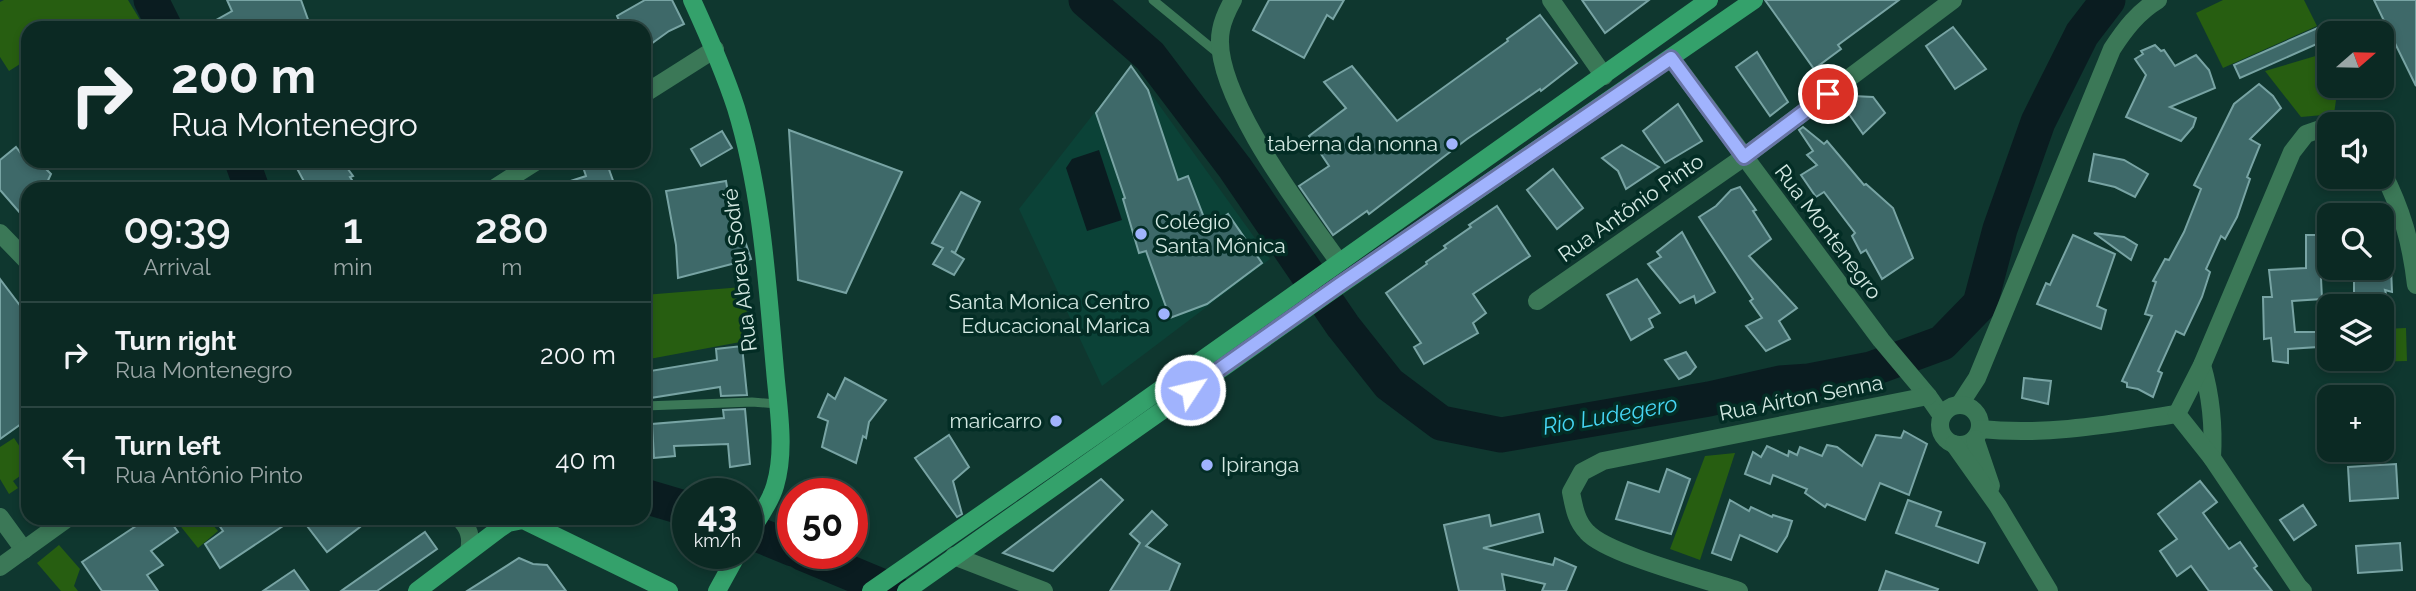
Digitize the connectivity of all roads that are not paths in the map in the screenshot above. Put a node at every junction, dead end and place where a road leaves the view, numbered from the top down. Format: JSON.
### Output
{"nodes":[{"id":1,"x":692,"y":0,"type":"edge"},
{"id":2,"x":1153,"y":0,"type":"edge"},
{"id":3,"x":1234,"y":0,"type":"edge"},
{"id":4,"x":1551,"y":0,"type":"edge"},
{"id":5,"x":1709,"y":0,"type":"edge"},
{"id":6,"x":1754,"y":0,"type":"edge"},
{"id":7,"x":1953,"y":0,"type":"edge"},
{"id":8,"x":2158,"y":0,"type":"edge"},
{"id":9,"x":715,"y":49,"type":"junction"},
{"id":10,"x":1221,"y":55,"type":"junction"},
{"id":11,"x":1671,"y":58,"type":"junction"},
{"id":12,"x":1604,"y":76,"type":"junction"},
{"id":13,"x":651,"y":90,"type":"edge"},
{"id":14,"x":2317,"y":130,"type":"edge"},
{"id":15,"x":1744,"y":157,"type":"junction"},
{"id":16,"x":526,"y":168,"type":"edge"},
{"id":17,"x":504,"y":182,"type":"edge"},
{"id":18,"x":2390,"y":189,"type":"edge"},
{"id":19,"x":0,"y":233,"type":"edge"},
{"id":20,"x":21,"y":255,"type":"edge"},
{"id":21,"x":1334,"y":266,"type":"junction"},
{"id":22,"x":2416,"y":285,"type":"edge"},
{"id":23,"x":1537,"y":301,"type":"dead end"},
{"id":24,"x":2202,"y":365,"type":"junction"},
{"id":25,"x":1928,"y":396,"type":"junction"},
{"id":26,"x":777,"y":404,"type":"junction"},
{"id":27,"x":651,"y":407,"type":"edge"},
{"id":28,"x":1956,"y":409,"type":"junction"},
{"id":29,"x":2177,"y":414,"type":"junction"},
{"id":30,"x":1978,"y":434,"type":"junction"},
{"id":31,"x":1954,"y":444,"type":"junction"},
{"id":32,"x":2212,"y":458,"type":"junction"},
{"id":33,"x":1998,"y":506,"type":"junction"},
{"id":34,"x":763,"y":509,"type":"edge"},
{"id":35,"x":0,"y":517,"type":"edge"},
{"id":36,"x":58,"y":525,"type":"edge"},
{"id":37,"x":465,"y":525,"type":"edge"},
{"id":38,"x":505,"y":525,"type":"edge"},
{"id":39,"x":533,"y":525,"type":"edge"},
{"id":40,"x":24,"y":550,"type":"junction"},
{"id":41,"x":469,"y":551,"type":"junction"},
{"id":42,"x":954,"y":556,"type":"junction"},
{"id":43,"x":0,"y":567,"type":"edge"},
{"id":44,"x":729,"y":569,"type":"edge"},
{"id":45,"x":637,"y":575,"type":"junction"},
{"id":46,"x":719,"y":587,"type":"edge"},
{"id":47,"x":417,"y":591,"type":"edge"},
{"id":48,"x":649,"y":591,"type":"edge"},
{"id":49,"x":669,"y":591,"type":"edge"},
{"id":50,"x":871,"y":591,"type":"edge"},
{"id":51,"x":906,"y":591,"type":"edge"},
{"id":52,"x":1044,"y":591,"type":"edge"},
{"id":53,"x":1739,"y":591,"type":"edge"},
{"id":54,"x":2049,"y":591,"type":"edge"},
{"id":55,"x":2303,"y":591,"type":"edge"}],
"edges":[{"from":1,"to":9,"type":"main road","name":"Rua Abreu Sodré"},
{"from":2,"to":10,"type":"lane"},
{"from":3,"to":10,"type":"street"},
{"from":4,"to":12,"type":"street"},
{"from":5,"to":12,"type":"main road"},
{"from":6,"to":11,"type":"main road"},
{"from":7,"to":15,"type":"street","name":"Rua Antônio Pinto"},
{"from":8,"to":28,"type":"street"},
{"from":9,"to":13,"type":"street"},
{"from":9,"to":26,"type":"main road","name":"Rua Abreu Sodré"},
{"from":10,"to":21,"type":"street"},
{"from":11,"to":15,"type":"street","name":"Rua Montenegro"},
{"from":11,"to":42,"type":"main road"},
{"from":12,"to":21,"type":"main road"},
{"from":14,"to":24,"type":"street"},
{"from":15,"to":23,"type":"street","name":"Rua Antônio Pinto"},
{"from":15,"to":25,"type":"street","name":"Rua Montenegro"},
{"from":16,"to":17,"type":"street"},
{"from":18,"to":22,"type":"street"},
{"from":19,"to":20,"type":"street"},
{"from":21,"to":50,"type":"main road"},
{"from":24,"to":29,"type":"street"},
{"from":24,"to":32,"type":"street"},
{"from":25,"to":28,"type":"street","name":"Rua Montenegro"},
{"from":25,"to":53,"type":"street","name":"Rua Aírton Senna"},
{"from":26,"to":27,"type":"lane"},
{"from":26,"to":34,"type":"main road","name":"Rua Abreu Sodré"},
{"from":28,"to":30,"type":"street"},
{"from":28,"to":31,"type":"street"},
{"from":29,"to":30,"type":"street"},
{"from":29,"to":32,"type":"street"},
{"from":30,"to":31,"type":"street"},
{"from":30,"to":33,"type":"street"},
{"from":31,"to":33,"type":"street"},
{"from":32,"to":55,"type":"street"},
{"from":33,"to":54,"type":"street"},
{"from":35,"to":40,"type":"street"},
{"from":36,"to":40,"type":"street"},
{"from":37,"to":41,"type":"street"},
{"from":38,"to":41,"type":"main road"},
{"from":39,"to":45,"type":"main road"},
{"from":40,"to":43,"type":"street"},
{"from":41,"to":47,"type":"main road"},
{"from":42,"to":51,"type":"main road"},
{"from":42,"to":52,"type":"street"},
{"from":44,"to":46,"type":"main road"},
{"from":45,"to":48,"type":"main road"},
{"from":45,"to":49,"type":"main road"}]}
